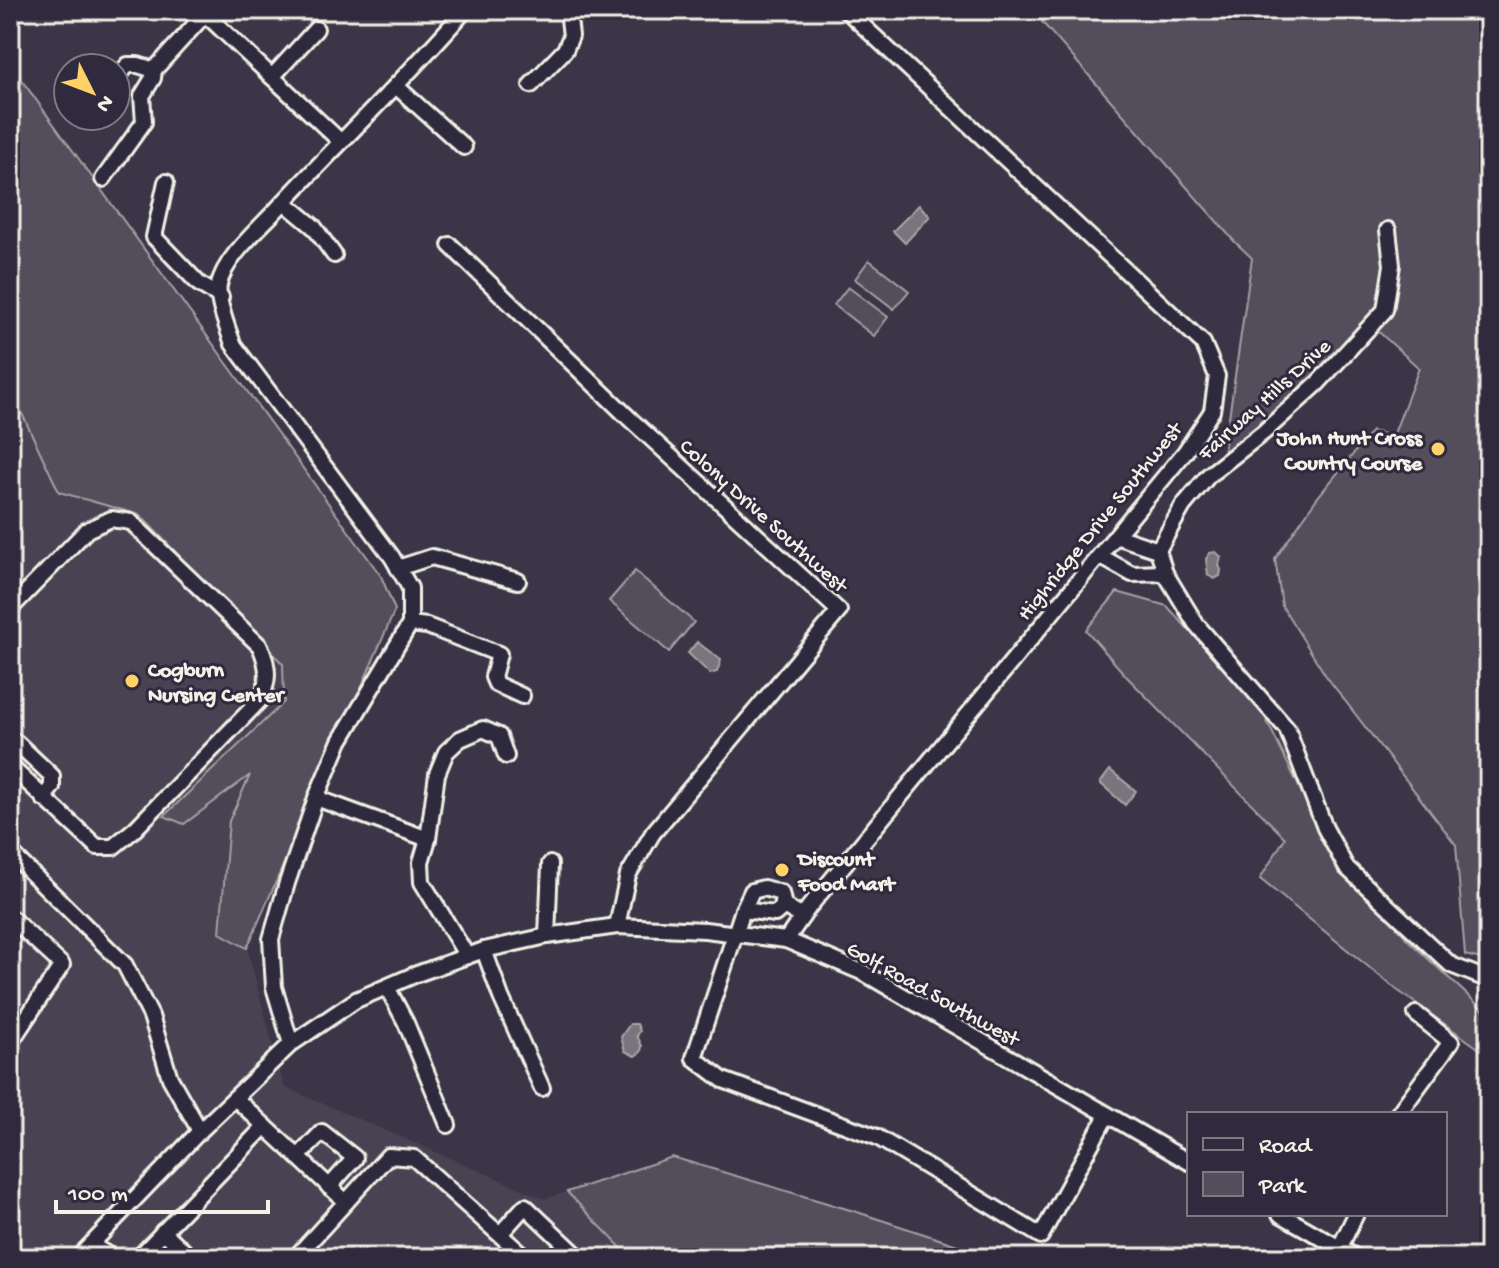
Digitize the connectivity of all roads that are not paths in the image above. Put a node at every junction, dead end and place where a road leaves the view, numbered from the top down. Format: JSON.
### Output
{"nodes":[{"id":1,"x":568,"y":10,"type":"edge"},
{"id":2,"x":846,"y":10,"type":"edge"},
{"id":3,"x":462,"y":11,"type":"edge"},
{"id":4,"x":203,"y":12,"type":"edge"},
{"id":5,"x":316,"y":29,"type":"dead end"},
{"id":6,"x":132,"y":65,"type":"edge"},
{"id":7,"x":154,"y":70,"type":"junction"},
{"id":8,"x":272,"y":77,"type":"junction"},
{"id":9,"x":531,"y":85,"type":"dead end"},
{"id":10,"x":396,"y":86,"type":"junction"},
{"id":11,"x":340,"y":141,"type":"junction"},
{"id":12,"x":464,"y":147,"type":"dead end"},
{"id":13,"x":103,"y":179,"type":"dead end"},
{"id":14,"x":166,"y":182,"type":"dead end"},
{"id":15,"x":284,"y":202,"type":"junction"},
{"id":16,"x":1388,"y":230,"type":"dead end"},
{"id":17,"x":450,"y":245,"type":"dead end"},
{"id":18,"x":334,"y":255,"type":"dead end"},
{"id":19,"x":221,"y":297,"type":"junction"},
{"id":20,"x":1116,"y":536,"type":"junction"},
{"id":21,"x":1158,"y":550,"type":"junction"},
{"id":22,"x":1100,"y":556,"type":"junction"},
{"id":23,"x":398,"y":568,"type":"junction"},
{"id":24,"x":1165,"y":573,"type":"junction"},
{"id":25,"x":518,"y":581,"type":"dead end"},
{"id":26,"x":10,"y":609,"type":"edge"},
{"id":27,"x":410,"y":624,"type":"junction"},
{"id":28,"x":522,"y":696,"type":"dead end"},
{"id":29,"x":10,"y":742,"type":"edge"},
{"id":30,"x":506,"y":756,"type":"dead end"},
{"id":31,"x":10,"y":766,"type":"edge"},
{"id":32,"x":43,"y":798,"type":"junction"},
{"id":33,"x":316,"y":798,"type":"junction"},
{"id":34,"x":428,"y":839,"type":"junction"},
{"id":35,"x":10,"y":852,"type":"edge"},
{"id":36,"x":550,"y":864,"type":"dead end"},
{"id":37,"x":784,"y":906,"type":"junction"},
{"id":38,"x":743,"y":910,"type":"junction"},
{"id":39,"x":10,"y":917,"type":"edge"},
{"id":40,"x":802,"y":917,"type":"junction"},
{"id":41,"x":617,"y":926,"type":"junction"},
{"id":42,"x":734,"y":933,"type":"junction"},
{"id":43,"x":547,"y":936,"type":"junction"},
{"id":44,"x":786,"y":940,"type":"junction"},
{"id":45,"x":484,"y":950,"type":"junction"},
{"id":46,"x":467,"y":956,"type":"junction"},
{"id":47,"x":1489,"y":980,"type":"edge"},
{"id":48,"x":387,"y":987,"type":"junction"},
{"id":49,"x":1416,"y":1014,"type":"dead end"},
{"id":50,"x":10,"y":1043,"type":"edge"},
{"id":51,"x":291,"y":1044,"type":"junction"},
{"id":52,"x":542,"y":1088,"type":"dead end"},
{"id":53,"x":235,"y":1098,"type":"junction"},
{"id":54,"x":1399,"y":1112,"type":"edge"},
{"id":55,"x":1107,"y":1115,"type":"junction"},
{"id":56,"x":448,"y":1125,"type":"dead end"},
{"id":57,"x":265,"y":1126,"type":"junction"},
{"id":58,"x":200,"y":1131,"type":"junction"},
{"id":59,"x":298,"y":1157,"type":"junction"},
{"id":60,"x":1187,"y":1161,"type":"edge"},
{"id":61,"x":329,"y":1187,"type":"junction"},
{"id":62,"x":346,"y":1202,"type":"junction"},
{"id":63,"x":1283,"y":1216,"type":"edge"},
{"id":64,"x":1355,"y":1216,"type":"edge"},
{"id":65,"x":163,"y":1231,"type":"junction"},
{"id":66,"x":500,"y":1234,"type":"junction"},
{"id":67,"x":1339,"y":1249,"type":"junction"},
{"id":68,"x":83,"y":1254,"type":"edge"},
{"id":69,"x":114,"y":1258,"type":"edge"},
{"id":70,"x":140,"y":1258,"type":"edge"},
{"id":71,"x":191,"y":1258,"type":"edge"},
{"id":72,"x":295,"y":1258,"type":"edge"},
{"id":73,"x":526,"y":1258,"type":"edge"},
{"id":74,"x":580,"y":1258,"type":"edge"},
{"id":75,"x":1357,"y":1258,"type":"edge"}],
"edges":[{"from":1,"to":9,"type":"street"},
{"from":2,"to":20,"type":"street","name":"Highridge Drive Southwest"},
{"from":3,"to":10,"type":"street"},
{"from":4,"to":7,"type":"street"},
{"from":4,"to":8,"type":"street"},
{"from":5,"to":8,"type":"street"},
{"from":6,"to":7,"type":"street"},
{"from":7,"to":13,"type":"street"},
{"from":8,"to":11,"type":"street"},
{"from":10,"to":11,"type":"street"},
{"from":10,"to":12,"type":"street"},
{"from":11,"to":15,"type":"street"},
{"from":14,"to":19,"type":"street"},
{"from":15,"to":18,"type":"street"},
{"from":15,"to":19,"type":"street"},
{"from":16,"to":21,"type":"street","name":"Fairway Hills Drive"},
{"from":17,"to":41,"type":"street","name":"Colony Drive Southwest"},
{"from":19,"to":23,"type":"street"},
{"from":20,"to":21,"type":"street"},
{"from":20,"to":22,"type":"street","name":"Highridge Drive Southwest"},
{"from":21,"to":24,"type":"street"},
{"from":22,"to":24,"type":"street"},
{"from":22,"to":40,"type":"street","name":"Highridge Drive Southwest"},
{"from":23,"to":25,"type":"street"},
{"from":23,"to":27,"type":"street"},
{"from":24,"to":47,"type":"street"},
{"from":26,"to":32,"type":"street"},
{"from":27,"to":28,"type":"street"},
{"from":27,"to":33,"type":"street"},
{"from":29,"to":32,"type":"street"},
{"from":30,"to":34,"type":"street"},
{"from":31,"to":32,"type":"street"},
{"from":33,"to":34,"type":"street"},
{"from":33,"to":51,"type":"street"},
{"from":34,"to":46,"type":"street"},
{"from":35,"to":58,"type":"street"},
{"from":36,"to":43,"type":"street"},
{"from":37,"to":38,"type":"street"},
{"from":37,"to":38,"type":"street"},
{"from":37,"to":40,"type":"street"},
{"from":38,"to":42,"type":"street"},
{"from":39,"to":50,"type":"street"},
{"from":40,"to":44,"type":"street","name":"Highridge Drive Southwest"},
{"from":41,"to":42,"type":"street","name":"Golf Road Southwest"},
{"from":41,"to":43,"type":"street","name":"Golf Road Southwest"},
{"from":42,"to":44,"type":"street","name":"Golf Road Southwest"},
{"from":42,"to":55,"type":"street"},
{"from":43,"to":45,"type":"street","name":"Golf Road Southwest"},
{"from":44,"to":55,"type":"street","name":"Golf Road Southwest"},
{"from":45,"to":46,"type":"street","name":"Golf Road Southwest"},
{"from":45,"to":52,"type":"street"},
{"from":46,"to":48,"type":"street","name":"Golf Road Southwest"},
{"from":48,"to":51,"type":"street","name":"Golf Road Southwest"},
{"from":48,"to":56,"type":"street"},
{"from":49,"to":54,"type":"street"},
{"from":51,"to":53,"type":"street","name":"Golf Road Southwest"},
{"from":53,"to":57,"type":"street"},
{"from":53,"to":58,"type":"street","name":"Golf Road Southwest"},
{"from":55,"to":60,"type":"street","name":"Golf Road Southwest"},
{"from":57,"to":59,"type":"street"},
{"from":57,"to":65,"type":"street"},
{"from":58,"to":68,"type":"street","name":"Golf Road Southwest"},
{"from":59,"to":61,"type":"street"},
{"from":59,"to":61,"type":"street"},
{"from":61,"to":62,"type":"street"},
{"from":62,"to":66,"type":"street"},
{"from":62,"to":72,"type":"street"},
{"from":63,"to":67,"type":"street"},
{"from":64,"to":67,"type":"street"},
{"from":65,"to":70,"type":"street"},
{"from":65,"to":71,"type":"street"},
{"from":66,"to":73,"type":"street"},
{"from":66,"to":74,"type":"street"},
{"from":67,"to":75,"type":"street"},
{"from":68,"to":69,"type":"street"}]}
